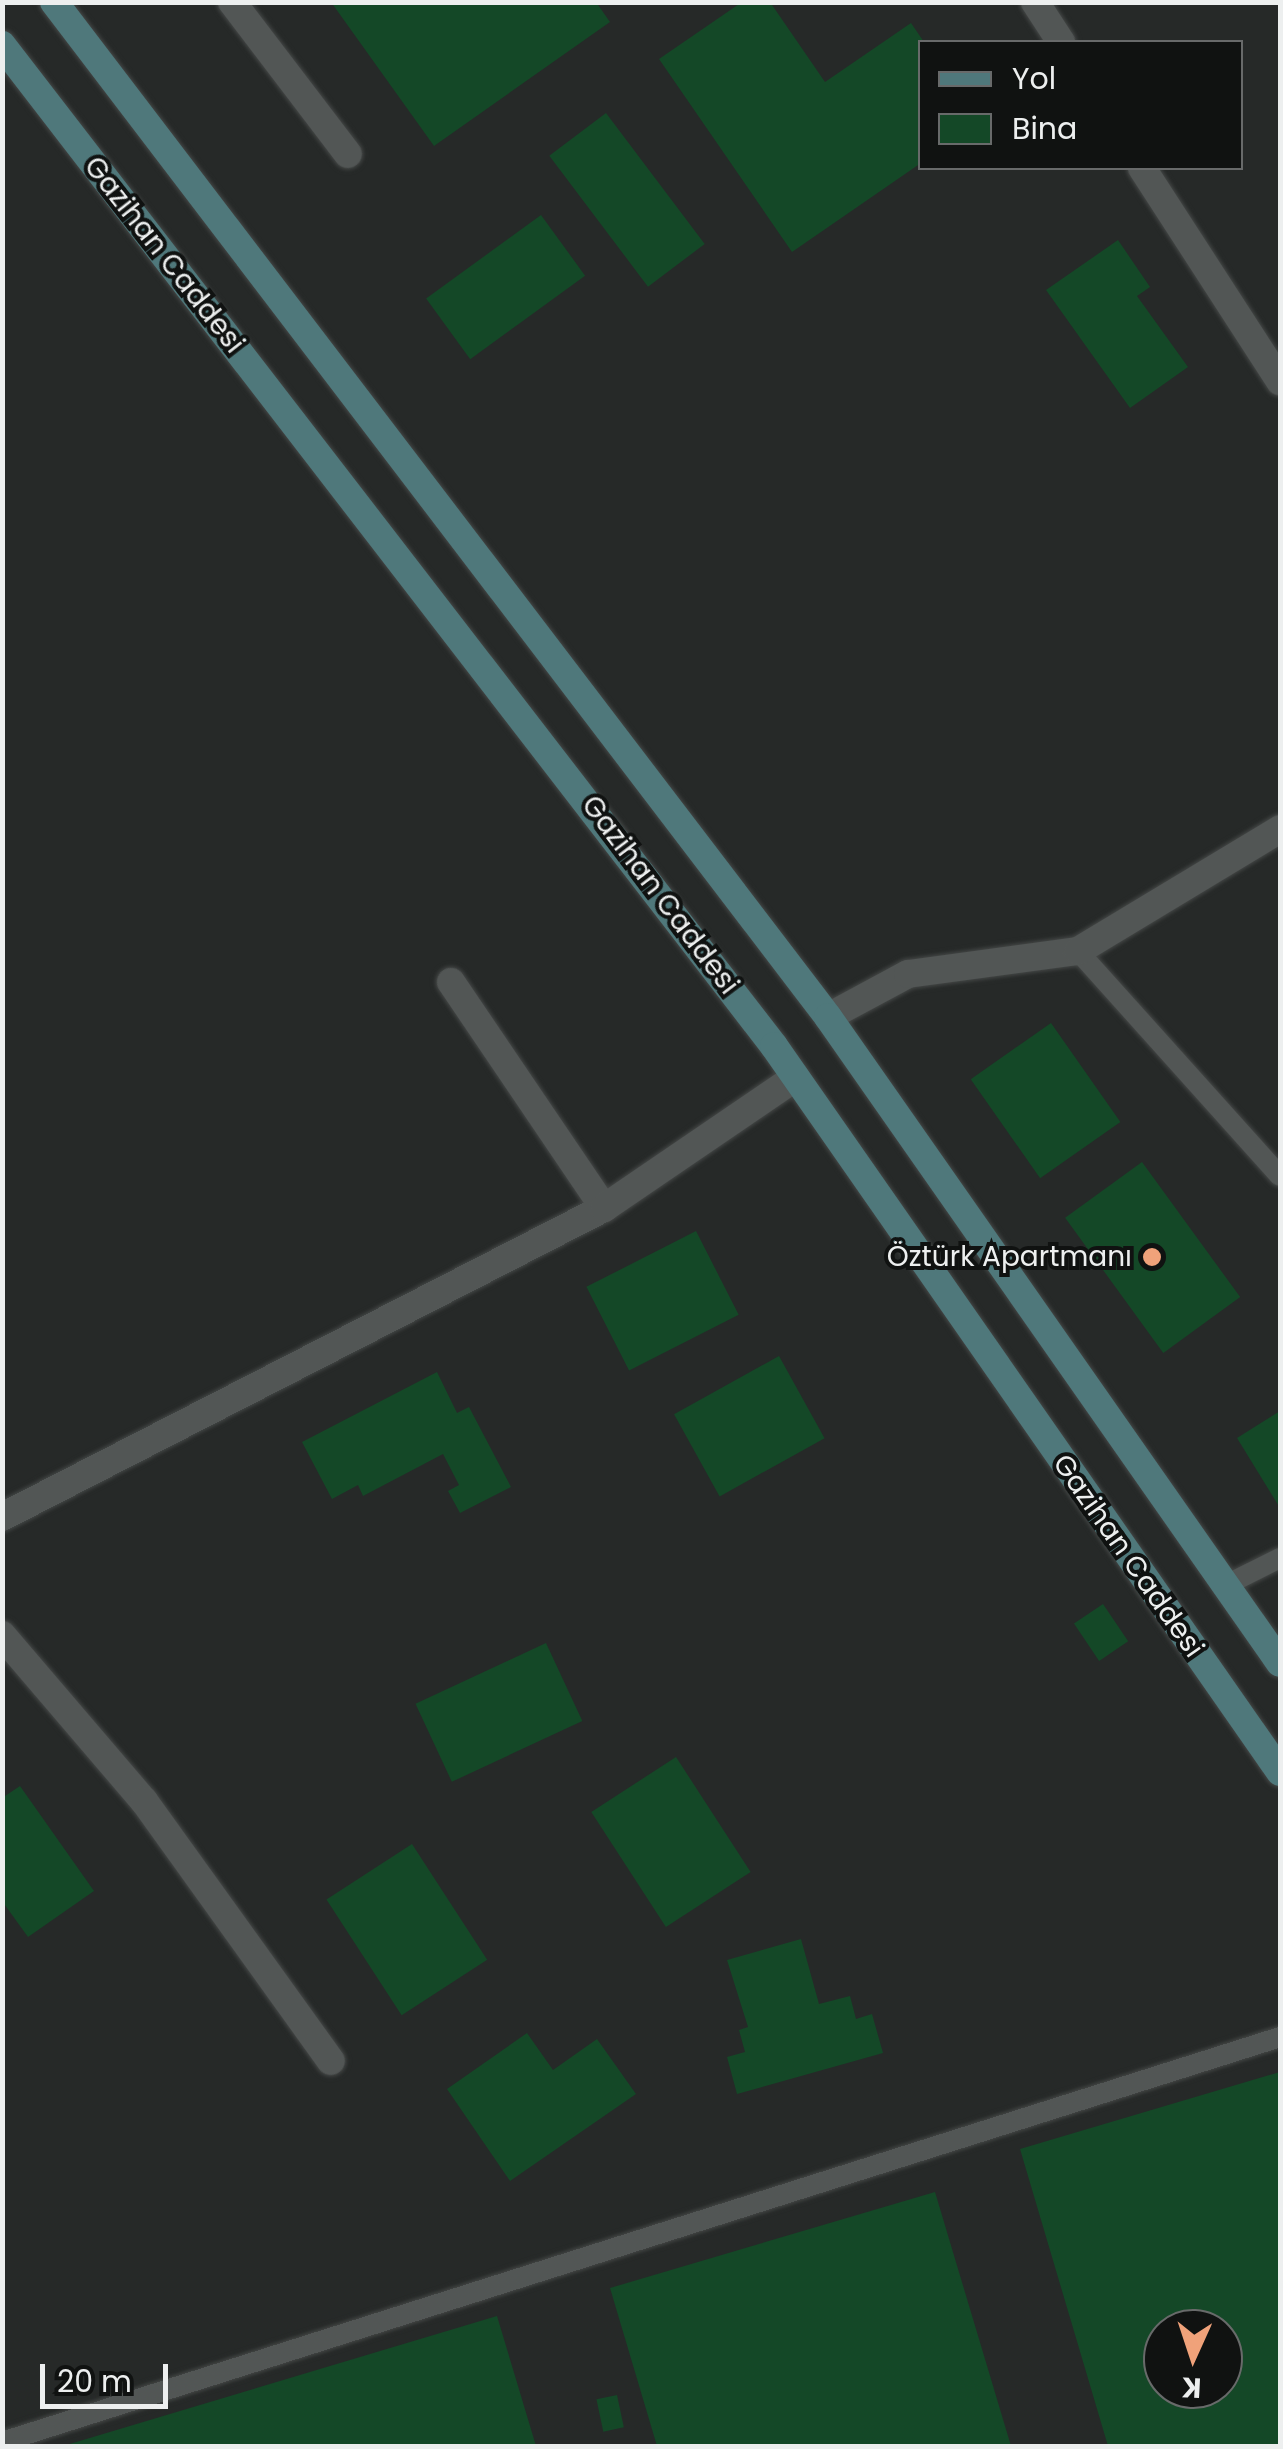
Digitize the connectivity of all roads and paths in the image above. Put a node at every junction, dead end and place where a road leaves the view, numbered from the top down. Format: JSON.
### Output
{"nodes":[{"id":1,"x":54,"y":2,"type":"edge"},
{"id":2,"x":232,"y":2,"type":"edge"},
{"id":3,"x":1036,"y":2,"type":"edge"},
{"id":4,"x":1060,"y":40,"type":"edge"},
{"id":5,"x":2,"y":46,"type":"edge"},
{"id":6,"x":348,"y":154,"type":"dead end"},
{"id":7,"x":1143,"y":170,"type":"edge"},
{"id":8,"x":1280,"y":382,"type":"edge"},
{"id":9,"x":1280,"y":829,"type":"edge"},
{"id":10,"x":1078,"y":950,"type":"junction"},
{"id":11,"x":451,"y":982,"type":"dead end"},
{"id":12,"x":828,"y":1017,"type":"junction"},
{"id":13,"x":796,"y":1077,"type":"junction"},
{"id":14,"x":1280,"y":1176,"type":"edge"},
{"id":15,"x":604,"y":1208,"type":"junction"},
{"id":16,"x":2,"y":1517,"type":"edge"},
{"id":17,"x":1280,"y":1558,"type":"edge"},
{"id":18,"x":1226,"y":1586,"type":"junction"},
{"id":19,"x":2,"y":1636,"type":"edge"},
{"id":20,"x":1280,"y":1663,"type":"edge"},
{"id":21,"x":1280,"y":1772,"type":"edge"},
{"id":22,"x":1280,"y":2037,"type":"edge"},
{"id":23,"x":331,"y":2062,"type":"dead end"},
{"id":24,"x":2,"y":2442,"type":"edge"}],
"edges":[{"from":1,"to":12,"type":"main road"},
{"from":2,"to":6,"type":"street"},
{"from":3,"to":4,"type":"street"},
{"from":5,"to":13,"type":"main road","name":"Gazihan Caddesi"},
{"from":7,"to":8,"type":"street"},
{"from":9,"to":10,"type":"street"},
{"from":10,"to":12,"type":"street"},
{"from":10,"to":14,"type":"lane"},
{"from":11,"to":15,"type":"street"},
{"from":12,"to":18,"type":"main road"},
{"from":13,"to":15,"type":"street"},
{"from":13,"to":21,"type":"main road","name":"Gazihan Caddesi"},
{"from":15,"to":16,"type":"street"},
{"from":17,"to":18,"type":"lane"},
{"from":18,"to":20,"type":"main road"},
{"from":19,"to":23,"type":"street"},
{"from":22,"to":24,"type":"lane"}]}
